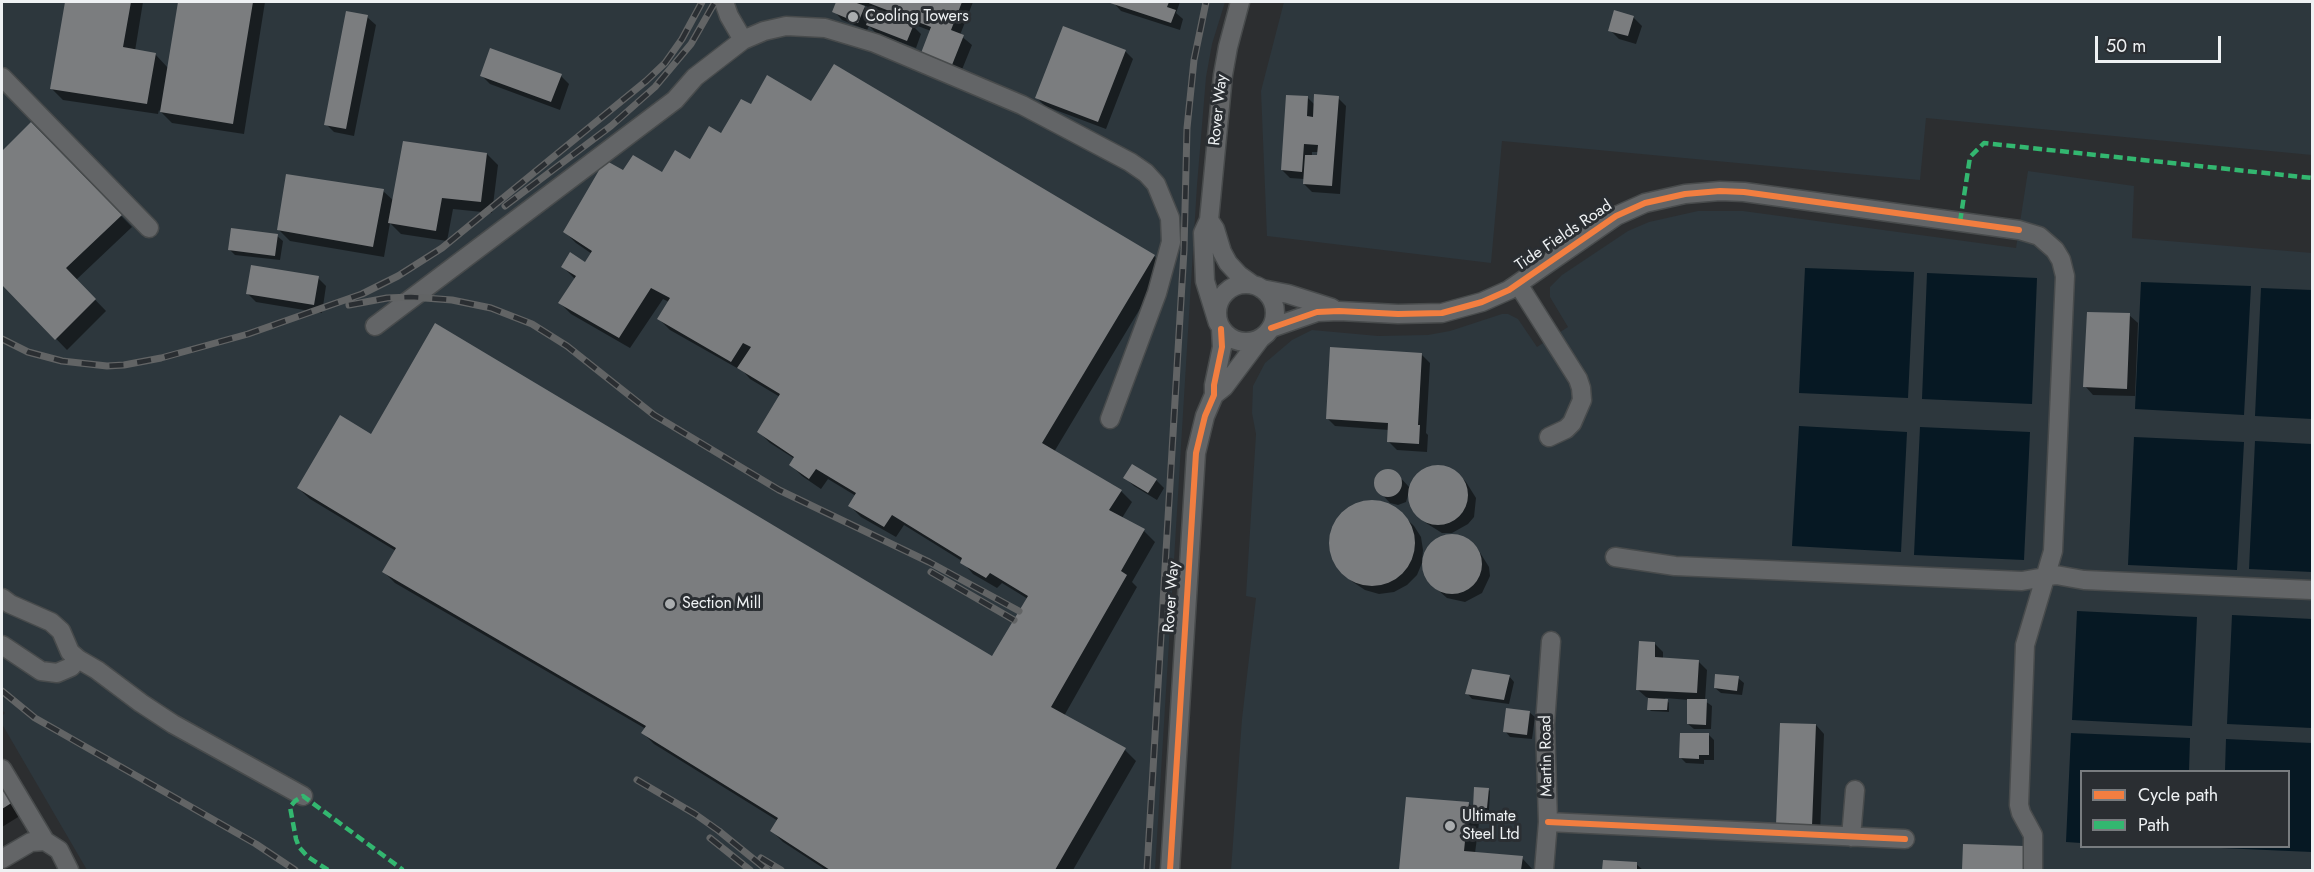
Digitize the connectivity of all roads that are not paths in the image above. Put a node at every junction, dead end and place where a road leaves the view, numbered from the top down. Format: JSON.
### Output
{"nodes":[{"id":1,"x":724,"y":2,"type":"edge"},
{"id":2,"x":1240,"y":2,"type":"edge"},
{"id":3,"x":743,"y":40,"type":"junction"},
{"id":4,"x":2,"y":77,"type":"edge"},
{"id":5,"x":1209,"y":220,"type":"junction"},
{"id":6,"x":149,"y":228,"type":"dead end"},
{"id":7,"x":1518,"y":284,"type":"junction"},
{"id":8,"x":1258,"y":287,"type":"junction"},
{"id":9,"x":1339,"y":311,"type":"junction"},
{"id":10,"x":375,"y":326,"type":"dead end"},
{"id":11,"x":1220,"y":326,"type":"junction"},
{"id":12,"x":1266,"y":334,"type":"junction"},
{"id":13,"x":1214,"y":395,"type":"junction"},
{"id":14,"x":1110,"y":419,"type":"dead end"},
{"id":15,"x":1549,"y":437,"type":"dead end"},
{"id":16,"x":1615,"y":557,"type":"dead end"},
{"id":17,"x":2046,"y":577,"type":"junction"},
{"id":18,"x":2313,"y":590,"type":"edge"},
{"id":19,"x":2,"y":598,"type":"edge"},
{"id":20,"x":1551,"y":641,"type":"dead end"},
{"id":21,"x":2,"y":645,"type":"edge"},
{"id":22,"x":78,"y":659,"type":"junction"},
{"id":23,"x":2,"y":769,"type":"edge"},
{"id":24,"x":1855,"y":790,"type":"dead end"},
{"id":25,"x":303,"y":796,"type":"dead end"},
{"id":26,"x":1548,"y":822,"type":"junction"},
{"id":27,"x":1851,"y":837,"type":"junction"},
{"id":28,"x":1905,"y":839,"type":"dead end"},
{"id":29,"x":45,"y":841,"type":"junction"},
{"id":30,"x":2,"y":859,"type":"edge"},
{"id":31,"x":69,"y":870,"type":"edge"},
{"id":32,"x":1170,"y":870,"type":"edge"},
{"id":33,"x":1544,"y":870,"type":"edge"},
{"id":34,"x":2033,"y":870,"type":"edge"}],
"edges":[{"from":1,"to":3,"type":"street"},
{"from":2,"to":5,"type":"street","name":"Rover Way"},
{"from":3,"to":10,"type":"street"},
{"from":3,"to":14,"type":"street"},
{"from":4,"to":6,"type":"street"},
{"from":5,"to":8,"type":"street","name":"Rover Way"},
{"from":5,"to":11,"type":"street","name":"Rover Way"},
{"from":7,"to":9,"type":"street","name":"Tide Fields Road"},
{"from":7,"to":15,"type":"street"},
{"from":7,"to":17,"type":"street","name":"Tide Fields Road"},
{"from":8,"to":9,"type":"street","name":"Tide Fields Road"},
{"from":8,"to":11,"type":"street"},
{"from":8,"to":12,"type":"street"},
{"from":9,"to":12,"type":"street","name":"Tide Fields Road"},
{"from":11,"to":12,"type":"street"},
{"from":11,"to":13,"type":"street","name":"Rover Way"},
{"from":12,"to":13,"type":"street","name":"Rover Way"},
{"from":13,"to":32,"type":"street","name":"Rover Way"},
{"from":16,"to":17,"type":"street"},
{"from":17,"to":18,"type":"street"},
{"from":17,"to":34,"type":"street","name":"Tide Fields Road"},
{"from":19,"to":22,"type":"street"},
{"from":20,"to":26,"type":"street","name":"Martin Road"},
{"from":21,"to":22,"type":"street"},
{"from":22,"to":25,"type":"street"},
{"from":23,"to":29,"type":"street"},
{"from":24,"to":27,"type":"street"},
{"from":26,"to":27,"type":"street"},
{"from":26,"to":33,"type":"street","name":"Martin Road"},
{"from":27,"to":28,"type":"street"},
{"from":29,"to":30,"type":"street"},
{"from":29,"to":31,"type":"street"}]}
